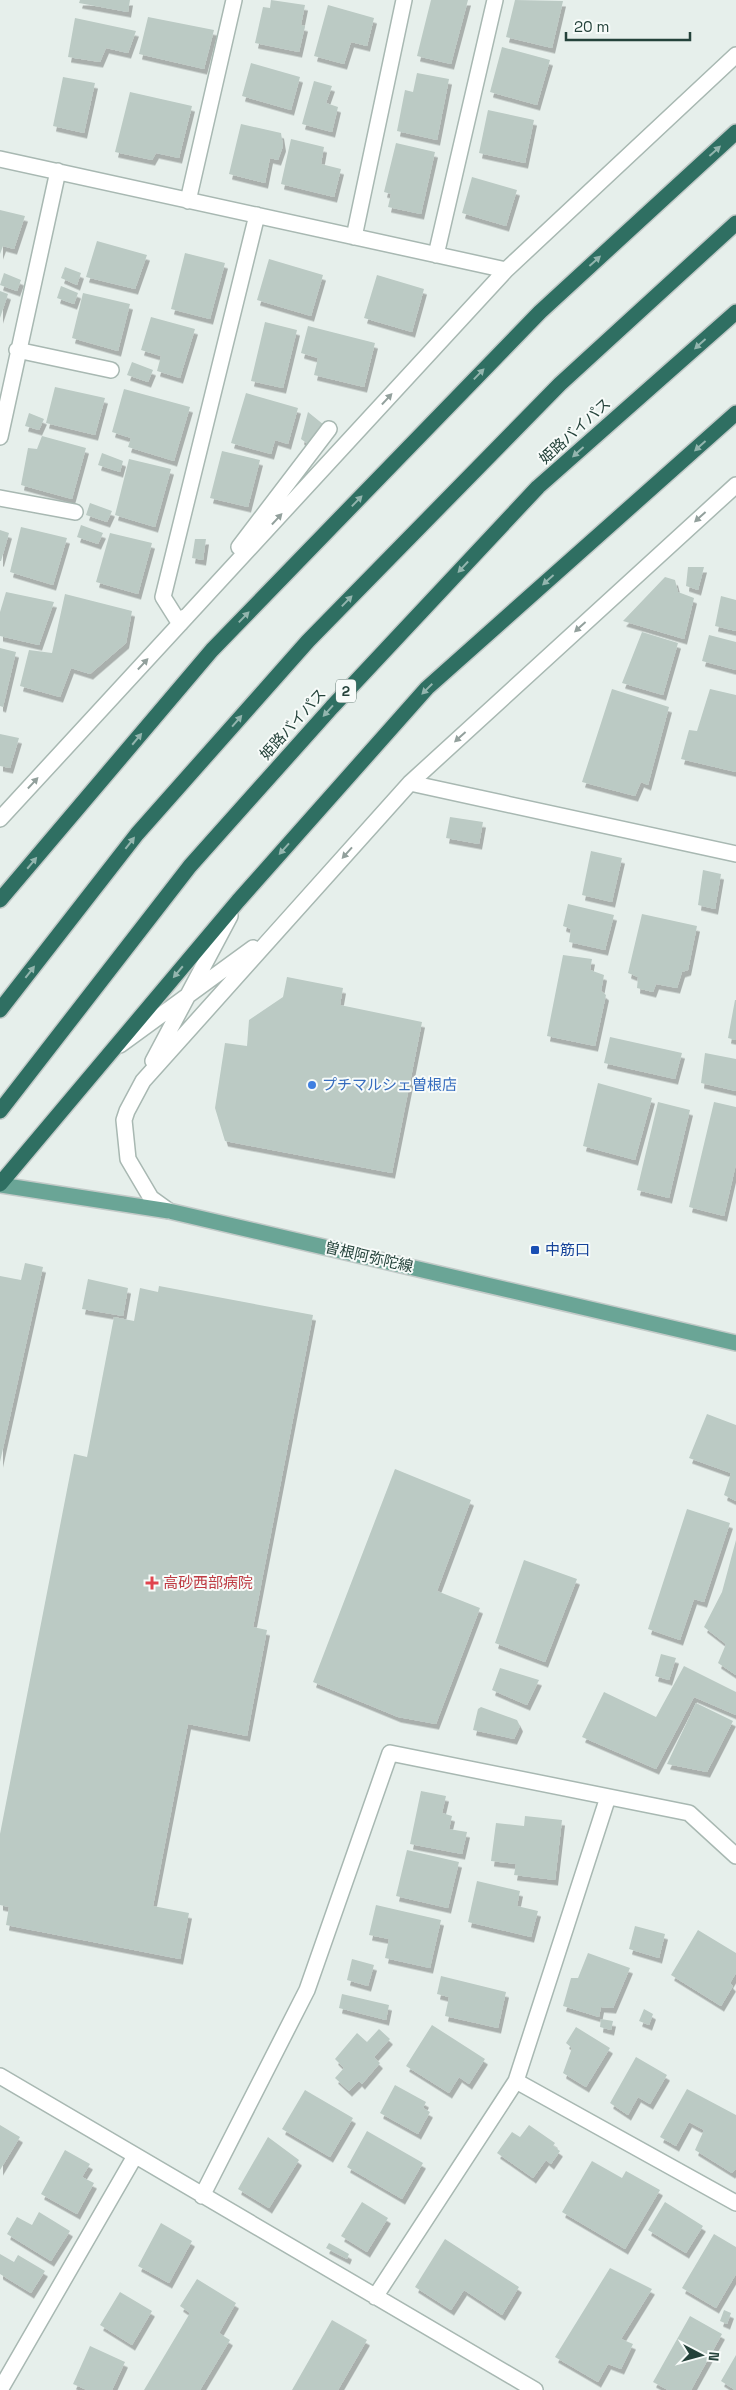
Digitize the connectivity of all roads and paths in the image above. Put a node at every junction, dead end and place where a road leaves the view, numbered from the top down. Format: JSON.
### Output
{"nodes":[{"id":1,"x":234,"y":0,"type":"edge"},
{"id":2,"x":404,"y":0,"type":"edge"},
{"id":3,"x":495,"y":0,"type":"edge"},
{"id":4,"x":736,"y":55,"type":"edge"},
{"id":5,"x":736,"y":132,"type":"edge"},
{"id":6,"x":0,"y":159,"type":"edge"},
{"id":7,"x":58,"y":171,"type":"junction"},
{"id":8,"x":188,"y":201,"type":"junction"},
{"id":9,"x":257,"y":215,"type":"junction"},
{"id":10,"x":736,"y":223,"type":"edge"},
{"id":11,"x":354,"y":237,"type":"junction"},
{"id":12,"x":436,"y":255,"type":"junction"},
{"id":13,"x":506,"y":270,"type":"junction"},
{"id":14,"x":736,"y":312,"type":"edge"},
{"id":15,"x":18,"y":350,"type":"junction"},
{"id":16,"x":111,"y":370,"type":"dead end"},
{"id":17,"x":736,"y":413,"type":"edge"},
{"id":18,"x":329,"y":429,"type":"dead end"},
{"id":19,"x":0,"y":438,"type":"edge"},
{"id":20,"x":736,"y":485,"type":"edge"},
{"id":21,"x":0,"y":498,"type":"edge"},
{"id":22,"x":75,"y":512,"type":"dead end"},
{"id":23,"x":180,"y":624,"type":"junction"},
{"id":24,"x":410,"y":783,"type":"junction"},
{"id":25,"x":0,"y":819,"type":"edge"},
{"id":26,"x":736,"y":854,"type":"edge"},
{"id":27,"x":0,"y":900,"type":"edge"},
{"id":28,"x":238,"y":901,"type":"junction"},
{"id":29,"x":279,"y":930,"type":"junction"},
{"id":30,"x":188,"y":996,"type":"junction"},
{"id":31,"x":0,"y":1010,"type":"edge"},
{"id":32,"x":110,"y":1053,"type":"junction"},
{"id":33,"x":143,"y":1081,"type":"junction"},
{"id":34,"x":0,"y":1111,"type":"edge"},
{"id":35,"x":0,"y":1185,"type":"edge"},
{"id":36,"x":169,"y":1211,"type":"junction"},
{"id":37,"x":736,"y":1343,"type":"edge"},
{"id":38,"x":608,"y":1797,"type":"junction"},
{"id":39,"x":736,"y":1856,"type":"edge"},
{"id":40,"x":0,"y":2076,"type":"edge"},
{"id":41,"x":516,"y":2081,"type":"junction"},
{"id":42,"x":135,"y":2156,"type":"junction"},
{"id":43,"x":202,"y":2196,"type":"junction"},
{"id":44,"x":736,"y":2203,"type":"edge"},
{"id":45,"x":375,"y":2297,"type":"junction"},
{"id":46,"x":0,"y":2390,"type":"edge"},
{"id":47,"x":535,"y":2390,"type":"edge"}],
"edges":[{"from":1,"to":8,"type":"street"},
{"from":2,"to":11,"type":"street"},
{"from":3,"to":12,"type":"street"},
{"from":4,"to":13,"type":"street"},
{"from":27,"to":5,"type":"highway","one_way":true},
{"from":6,"to":7,"type":"street"},
{"from":7,"to":8,"type":"street"},
{"from":7,"to":15,"type":"street"},
{"from":8,"to":9,"type":"street"},
{"from":9,"to":11,"type":"street"},
{"from":9,"to":23,"type":"street"},
{"from":31,"to":10,"type":"highway","one_way":true},
{"from":11,"to":12,"type":"street"},
{"from":12,"to":13,"type":"street"},
{"from":23,"to":13,"type":"street","one_way":true},
{"from":14,"to":34,"type":"highway","name":"姫路バイパス","number":"2","one_way":true},
{"from":15,"to":16,"type":"street"},
{"from":15,"to":19,"type":"street"},
{"from":17,"to":28,"type":"highway","one_way":true},
{"from":18,"to":23,"type":"street"},
{"from":20,"to":24,"type":"street","one_way":true},
{"from":21,"to":22,"type":"street"},
{"from":25,"to":23,"type":"street","one_way":true},
{"from":24,"to":26,"type":"street"},
{"from":24,"to":29,"type":"street","one_way":true},
{"from":28,"to":30,"type":"street"},
{"from":28,"to":32,"type":"highway","one_way":true},
{"from":29,"to":30,"type":"street"},
{"from":29,"to":33,"type":"street"},
{"from":30,"to":32,"type":"street"},
{"from":30,"to":33,"type":"street"},
{"from":32,"to":35,"type":"highway"},
{"from":33,"to":36,"type":"street"},
{"from":35,"to":36,"type":"main road","name":"曽根阿弥陀線"},
{"from":36,"to":37,"type":"main road","name":"曽根阿弥陀線"},
{"from":38,"to":39,"type":"street"},
{"from":38,"to":41,"type":"street"},
{"from":38,"to":43,"type":"street"},
{"from":40,"to":42,"type":"street"},
{"from":41,"to":44,"type":"street"},
{"from":41,"to":45,"type":"street"},
{"from":42,"to":43,"type":"street"},
{"from":42,"to":46,"type":"street"},
{"from":43,"to":45,"type":"street"},
{"from":45,"to":47,"type":"street"}]}
